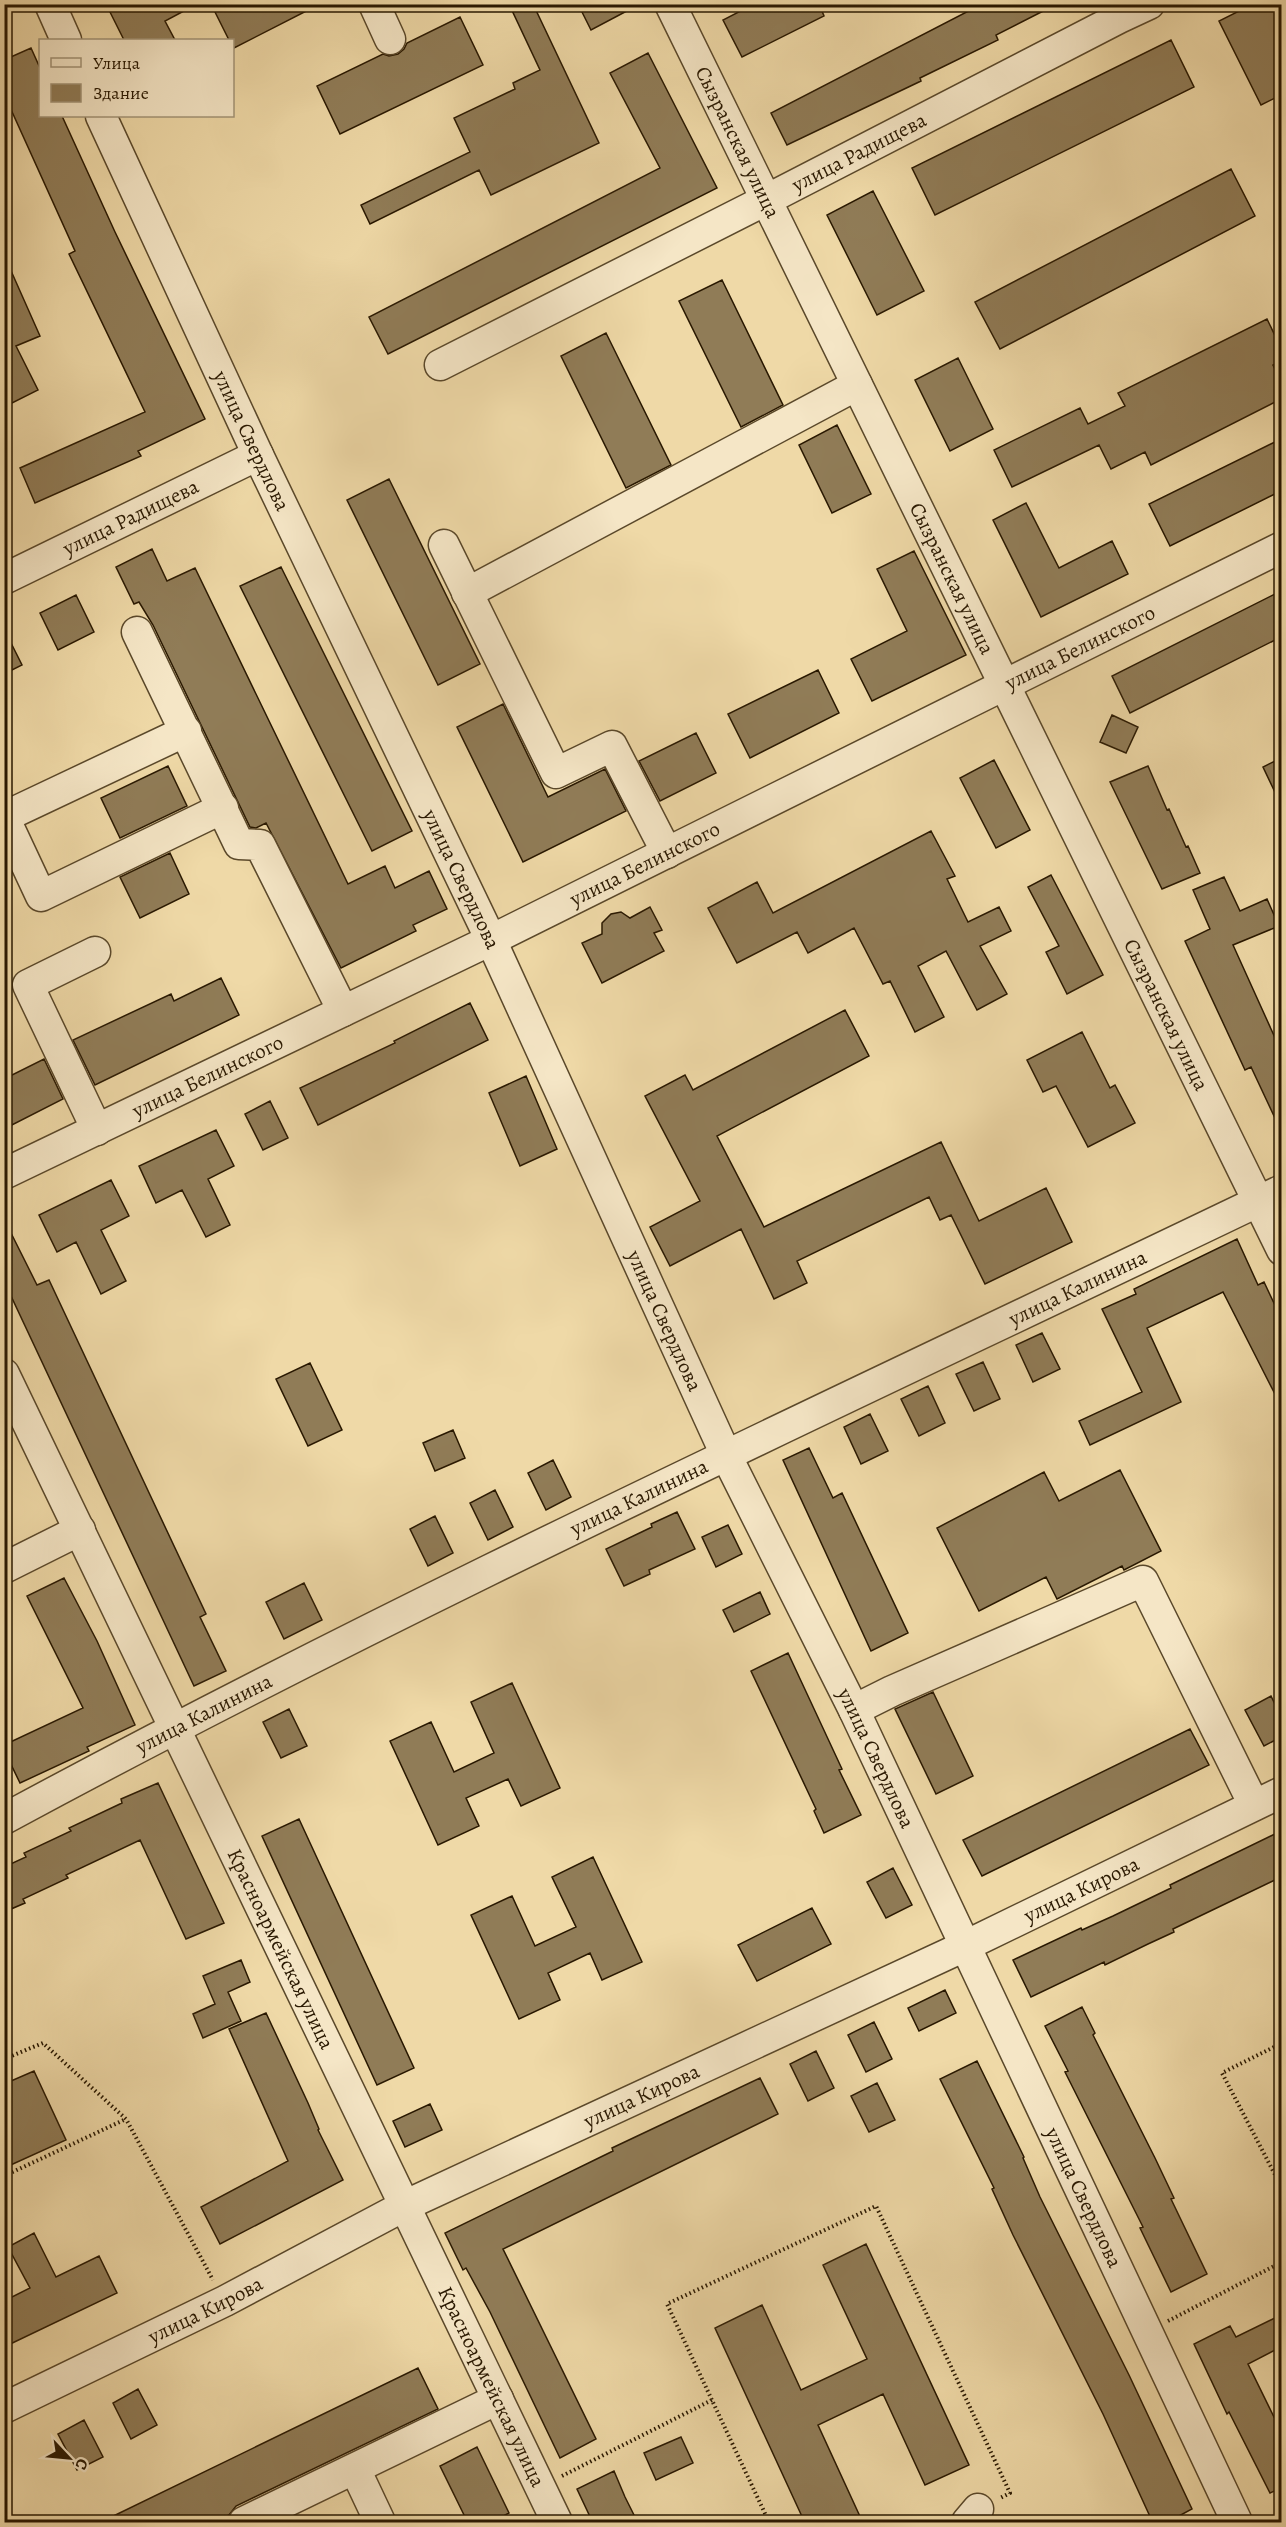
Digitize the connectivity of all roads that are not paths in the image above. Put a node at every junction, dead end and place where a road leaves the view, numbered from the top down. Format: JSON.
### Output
{"nodes":[{"id":1,"x":50,"y":4,"type":"edge"},
{"id":2,"x":374,"y":4,"type":"edge"},
{"id":3,"x":670,"y":4,"type":"edge"},
{"id":4,"x":1149,"y":4,"type":"edge"},
{"id":5,"x":1116,"y":11,"type":"edge"},
{"id":6,"x":66,"y":39,"type":"edge"},
{"id":7,"x":390,"y":39,"type":"dead end"},
{"id":8,"x":101,"y":117,"type":"edge"},
{"id":9,"x":766,"y":200,"type":"junction"},
{"id":10,"x":440,"y":365,"type":"dead end"},
{"id":11,"x":857,"y":385,"type":"junction"},
{"id":12,"x":258,"y":455,"type":"junction"},
{"id":13,"x":444,"y":545,"type":"dead end"},
{"id":14,"x":1281,"y":547,"type":"edge"},
{"id":15,"x":4,"y":579,"type":"edge"},
{"id":16,"x":467,"y":593,"type":"junction"},
{"id":17,"x":137,"y":632,"type":"dead end"},
{"id":18,"x":1004,"y":685,"type":"junction"},
{"id":19,"x":186,"y":732,"type":"junction"},
{"id":20,"x":223,"y":808,"type":"junction"},
{"id":21,"x":4,"y":817,"type":"edge"},
{"id":22,"x":667,"y":853,"type":"junction"},
{"id":23,"x":491,"y":940,"type":"junction"},
{"id":24,"x":95,"y":952,"type":"dead end"},
{"id":25,"x":343,"y":1011,"type":"junction"},
{"id":26,"x":97,"y":1130,"type":"junction"},
{"id":27,"x":4,"y":1174,"type":"edge"},
{"id":28,"x":1269,"y":1196,"type":"edge"},
{"id":29,"x":1281,"y":1250,"type":"edge"},
{"id":30,"x":4,"y":1374,"type":"edge"},
{"id":31,"x":726,"y":1455,"type":"junction"},
{"id":32,"x":80,"y":1530,"type":"junction"},
{"id":33,"x":4,"y":1568,"type":"edge"},
{"id":34,"x":854,"y":1710,"type":"junction"},
{"id":35,"x":174,"y":1727,"type":"junction"},
{"id":36,"x":1281,"y":1792,"type":"edge"},
{"id":37,"x":1254,"y":1805,"type":"junction"},
{"id":38,"x":4,"y":1819,"type":"edge"},
{"id":39,"x":965,"y":1946,"type":"junction"},
{"id":40,"x":404,"y":2205,"type":"junction"},
{"id":41,"x":498,"y":2399,"type":"junction"},
{"id":42,"x":4,"y":2408,"type":"edge"},
{"id":43,"x":356,"y":2469,"type":"junction"},
{"id":44,"x":244,"y":2523,"type":"edge"},
{"id":45,"x":380,"y":2523,"type":"edge"},
{"id":46,"x":557,"y":2523,"type":"edge"},
{"id":47,"x":1237,"y":2523,"type":"edge"}],
"edges":[{"from":1,"to":6,"type":"street"},
{"from":2,"to":7,"type":"street"},
{"from":3,"to":9,"type":"street","name":"Сызранская улица"},
{"from":4,"to":5,"type":"street","name":"улица Радищева"},
{"from":5,"to":9,"type":"street","name":"улица Радищева"},
{"from":8,"to":12,"type":"street","name":"улица Свердлова"},
{"from":9,"to":10,"type":"street","name":"улица Радищева"},
{"from":9,"to":11,"type":"street","name":"Сызранская улица"},
{"from":11,"to":16,"type":"street"},
{"from":11,"to":18,"type":"street","name":"Сызранская улица"},
{"from":12,"to":15,"type":"street","name":"улица Радищева"},
{"from":12,"to":23,"type":"street","name":"улица Свердлова"},
{"from":13,"to":16,"type":"street"},
{"from":14,"to":18,"type":"street","name":"улица Белинского"},
{"from":16,"to":22,"type":"street"},
{"from":17,"to":19,"type":"street"},
{"from":18,"to":22,"type":"street","name":"улица Белинского"},
{"from":18,"to":28,"type":"street","name":"Сызранская улица"},
{"from":19,"to":20,"type":"street"},
{"from":19,"to":21,"type":"street"},
{"from":20,"to":21,"type":"street"},
{"from":20,"to":25,"type":"street"},
{"from":22,"to":23,"type":"street","name":"улица Белинского"},
{"from":23,"to":25,"type":"street","name":"улица Белинского"},
{"from":23,"to":31,"type":"street","name":"улица Свердлова"},
{"from":24,"to":26,"type":"street"},
{"from":25,"to":26,"type":"street","name":"улица Белинского"},
{"from":26,"to":27,"type":"street","name":"улица Белинского"},
{"from":28,"to":29,"type":"street","name":"Сызранская улица"},
{"from":28,"to":31,"type":"street","name":"улица Калинина"},
{"from":30,"to":32,"type":"street","name":"Красноармейская улица"},
{"from":31,"to":34,"type":"street","name":"улица Свердлова"},
{"from":31,"to":35,"type":"street","name":"улица Калинина"},
{"from":32,"to":33,"type":"street"},
{"from":32,"to":35,"type":"street","name":"Красноармейская улица"},
{"from":34,"to":37,"type":"street"},
{"from":34,"to":39,"type":"street","name":"улица Свердлова"},
{"from":35,"to":38,"type":"street","name":"улица Калинина"},
{"from":35,"to":40,"type":"street","name":"Красноармейская улица"},
{"from":36,"to":37,"type":"street","name":"улица Кирова"},
{"from":37,"to":39,"type":"street","name":"улица Кирова"},
{"from":39,"to":40,"type":"street","name":"улица Кирова"},
{"from":39,"to":47,"type":"street","name":"улица Свердлова"},
{"from":40,"to":41,"type":"street","name":"Красноармейская улица"},
{"from":40,"to":42,"type":"street","name":"улица Кирова"},
{"from":41,"to":43,"type":"street"},
{"from":41,"to":46,"type":"street","name":"Красноармейская улица"},
{"from":43,"to":44,"type":"street"},
{"from":43,"to":45,"type":"street"}]}
